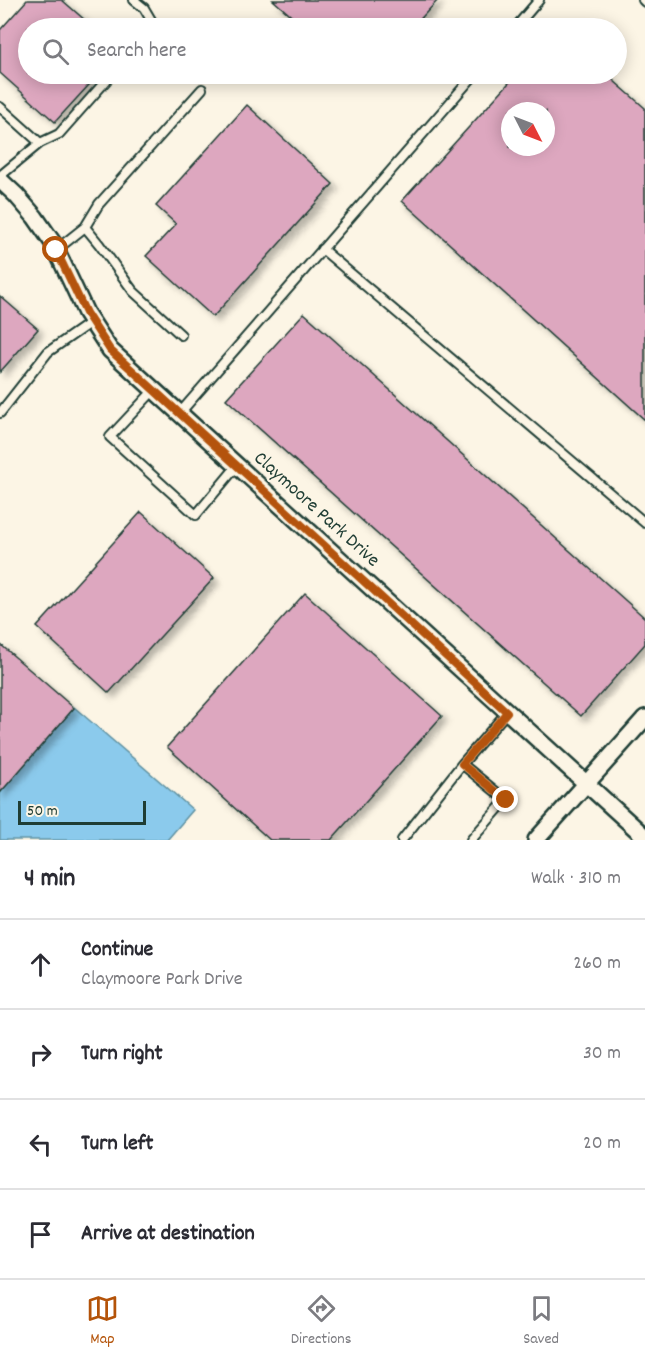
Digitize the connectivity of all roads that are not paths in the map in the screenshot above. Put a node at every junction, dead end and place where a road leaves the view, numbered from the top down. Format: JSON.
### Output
{"nodes":[{"id":1,"x":134,"y":0,"type":"edge"},
{"id":2,"x":539,"y":0,"type":"edge"},
{"id":3,"x":150,"y":18,"type":"edge"},
{"id":4,"x":524,"y":18,"type":"edge"},
{"id":5,"x":103,"y":84,"type":"edge"},
{"id":6,"x":466,"y":84,"type":"edge"},
{"id":7,"x":202,"y":89,"type":"dead end"},
{"id":8,"x":0,"y":107,"type":"edge"},
{"id":9,"x":40,"y":143,"type":"junction"},
{"id":10,"x":0,"y":176,"type":"edge"},
{"id":11,"x":0,"y":180,"type":"edge"},
{"id":12,"x":85,"y":227,"type":"junction"},
{"id":13,"x":322,"y":249,"type":"junction"},
{"id":14,"x":56,"y":250,"type":"junction"},
{"id":15,"x":92,"y":322,"type":"junction"},
{"id":16,"x":181,"y":335,"type":"dead end"},
{"id":17,"x":153,"y":391,"type":"junction"},
{"id":18,"x":0,"y":413,"type":"edge"},
{"id":19,"x":179,"y":414,"type":"junction"},
{"id":20,"x":236,"y":467,"type":"junction"},
{"id":21,"x":645,"y":523,"type":"edge"},
{"id":22,"x":507,"y":712,"type":"junction"},
{"id":23,"x":645,"y":718,"type":"edge"},
{"id":24,"x":462,"y":764,"type":"junction"},
{"id":25,"x":586,"y":784,"type":"junction"},
{"id":26,"x":645,"y":837,"type":"edge"},
{"id":27,"x":402,"y":840,"type":"edge"},
{"id":28,"x":471,"y":840,"type":"edge"},
{"id":29,"x":536,"y":840,"type":"edge"}],
"edges":[{"from":1,"to":3,"type":"lane"},
{"from":2,"to":4,"type":"lane"},
{"from":5,"to":9,"type":"lane"},
{"from":6,"to":13,"type":"lane"},
{"from":7,"to":12,"type":"lane"},
{"from":8,"to":9,"type":"lane"},
{"from":9,"to":10,"type":"lane"},
{"from":11,"to":14,"type":"street","name":"Claymoore Park Drive"},
{"from":12,"to":14,"type":"lane"},
{"from":12,"to":16,"type":"lane"},
{"from":13,"to":19,"type":"lane"},
{"from":13,"to":21,"type":"lane"},
{"from":14,"to":15,"type":"street","name":"Claymoore Park Drive"},
{"from":15,"to":17,"type":"street","name":"Claymoore Park Drive"},
{"from":15,"to":18,"type":"lane"},
{"from":17,"to":19,"type":"street","name":"Claymoore Park Drive"},
{"from":17,"to":20,"type":"lane"},
{"from":19,"to":20,"type":"street","name":"Claymoore Park Drive"},
{"from":20,"to":22,"type":"street","name":"Claymoore Park Drive"},
{"from":22,"to":24,"type":"lane"},
{"from":22,"to":25,"type":"street","name":"Claymoore Park Drive"},
{"from":23,"to":25,"type":"street"},
{"from":24,"to":27,"type":"lane"},
{"from":24,"to":28,"type":"lane"},
{"from":25,"to":26,"type":"street","name":"Claymoore Park Drive"},
{"from":25,"to":29,"type":"street"}]}
